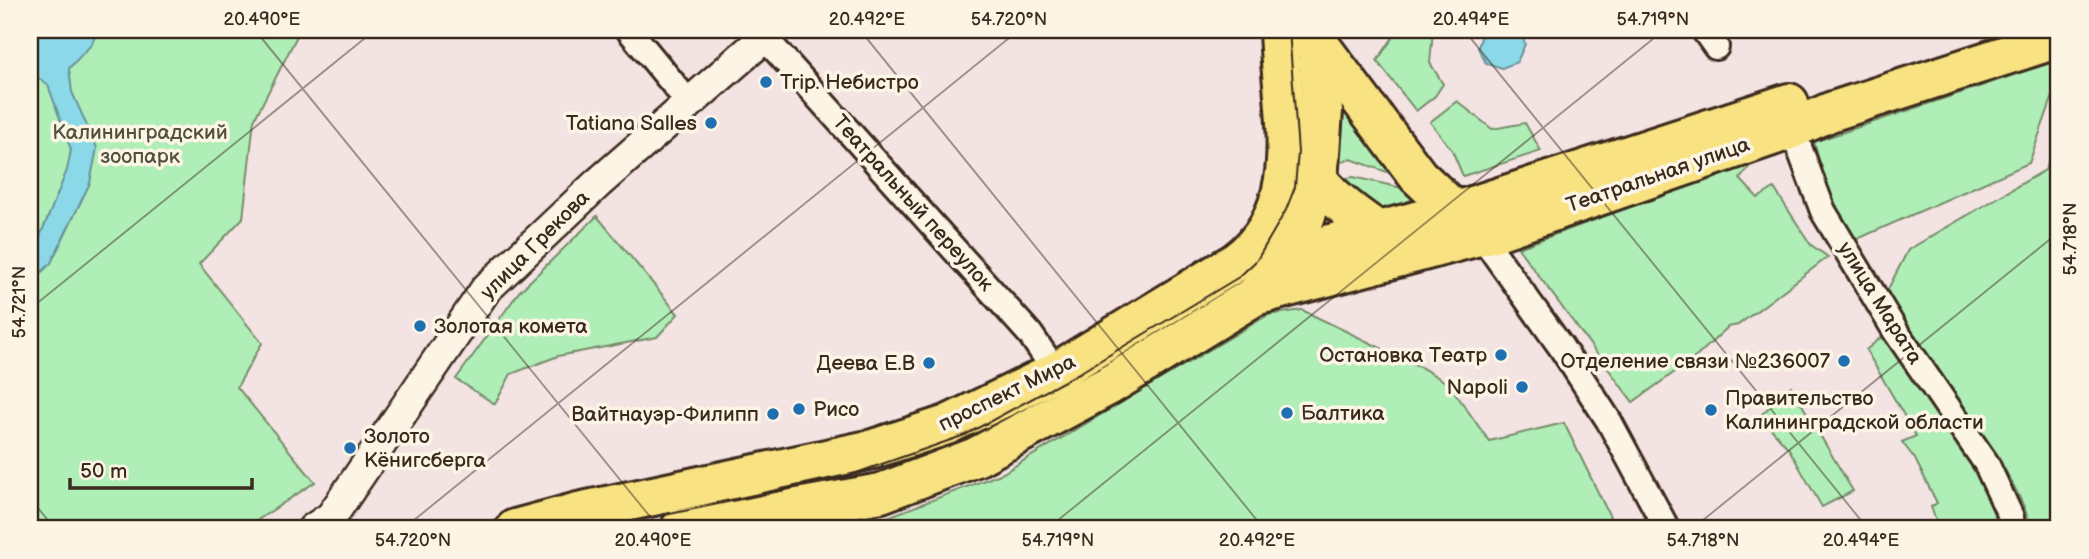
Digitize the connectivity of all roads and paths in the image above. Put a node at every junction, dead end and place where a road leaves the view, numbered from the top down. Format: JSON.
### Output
{"nodes":[{"id":1,"x":629,"y":30,"type":"edge"},
{"id":2,"x":1279,"y":30,"type":"edge"},
{"id":3,"x":2021,"y":30,"type":"edge"},
{"id":4,"x":769,"y":34,"type":"edge"},
{"id":5,"x":1316,"y":34,"type":"edge"},
{"id":6,"x":2059,"y":38,"type":"edge"},
{"id":7,"x":689,"y":103,"type":"junction"},
{"id":8,"x":1787,"y":117,"type":"junction"},
{"id":9,"x":1289,"y":137,"type":"junction"},
{"id":10,"x":1318,"y":181,"type":"junction"},
{"id":11,"x":1468,"y":223,"type":"junction"},
{"id":12,"x":1377,"y":230,"type":"junction"},
{"id":13,"x":1293,"y":252,"type":"junction"},
{"id":14,"x":1413,"y":253,"type":"junction"},
{"id":15,"x":1236,"y":262,"type":"junction"},
{"id":16,"x":1252,"y":297,"type":"junction"},
{"id":17,"x":1056,"y":372,"type":"junction"},
{"id":18,"x":313,"y":529,"type":"edge"},
{"id":19,"x":515,"y":529,"type":"edge"},
{"id":20,"x":680,"y":529,"type":"edge"},
{"id":21,"x":1667,"y":529,"type":"edge"},
{"id":22,"x":2012,"y":529,"type":"edge"}],
"edges":[{"from":1,"to":7,"type":"street"},
{"from":2,"to":9,"type":"main road","name":"проспект Мира"},
{"from":3,"to":8,"type":"main road","name":"Театральная улица"},
{"from":4,"to":7,"type":"street","name":"улица Грекова"},
{"from":4,"to":17,"type":"street","name":"Театральный переулок"},
{"from":5,"to":10,"type":"main road","name":"проспект Мира"},
{"from":5,"to":11,"type":"main road"},
{"from":6,"to":8,"type":"main road","name":"Театральная улица"},
{"from":7,"to":18,"type":"street","name":"улица Грекова"},
{"from":8,"to":11,"type":"main road","name":"Театральная улица"},
{"from":8,"to":22,"type":"street","name":"улица Марата"},
{"from":9,"to":10,"type":"main road"},
{"from":9,"to":15,"type":"main road","name":"проспект Мира"},
{"from":10,"to":12,"type":"main road"},
{"from":10,"to":13,"type":"main road","name":"проспект Мира"},
{"from":11,"to":12,"type":"main road","name":"Театральная улица"},
{"from":11,"to":14,"type":"main road","name":"Театральная улица"},
{"from":11,"to":21,"type":"street"},
{"from":12,"to":13,"type":"main road","name":"Театральная улица"},
{"from":12,"to":14,"type":"main road"},
{"from":13,"to":15,"type":"main road","name":"Театральная улица"},
{"from":13,"to":16,"type":"main road","name":"проспект Мира"},
{"from":14,"to":16,"type":"main road","name":"Театральная улица"},
{"from":15,"to":17,"type":"main road","name":"проспект Мира"},
{"from":16,"to":20,"type":"main road","name":"проспект Мира"},
{"from":17,"to":19,"type":"main road","name":"проспект Мира"}]}
